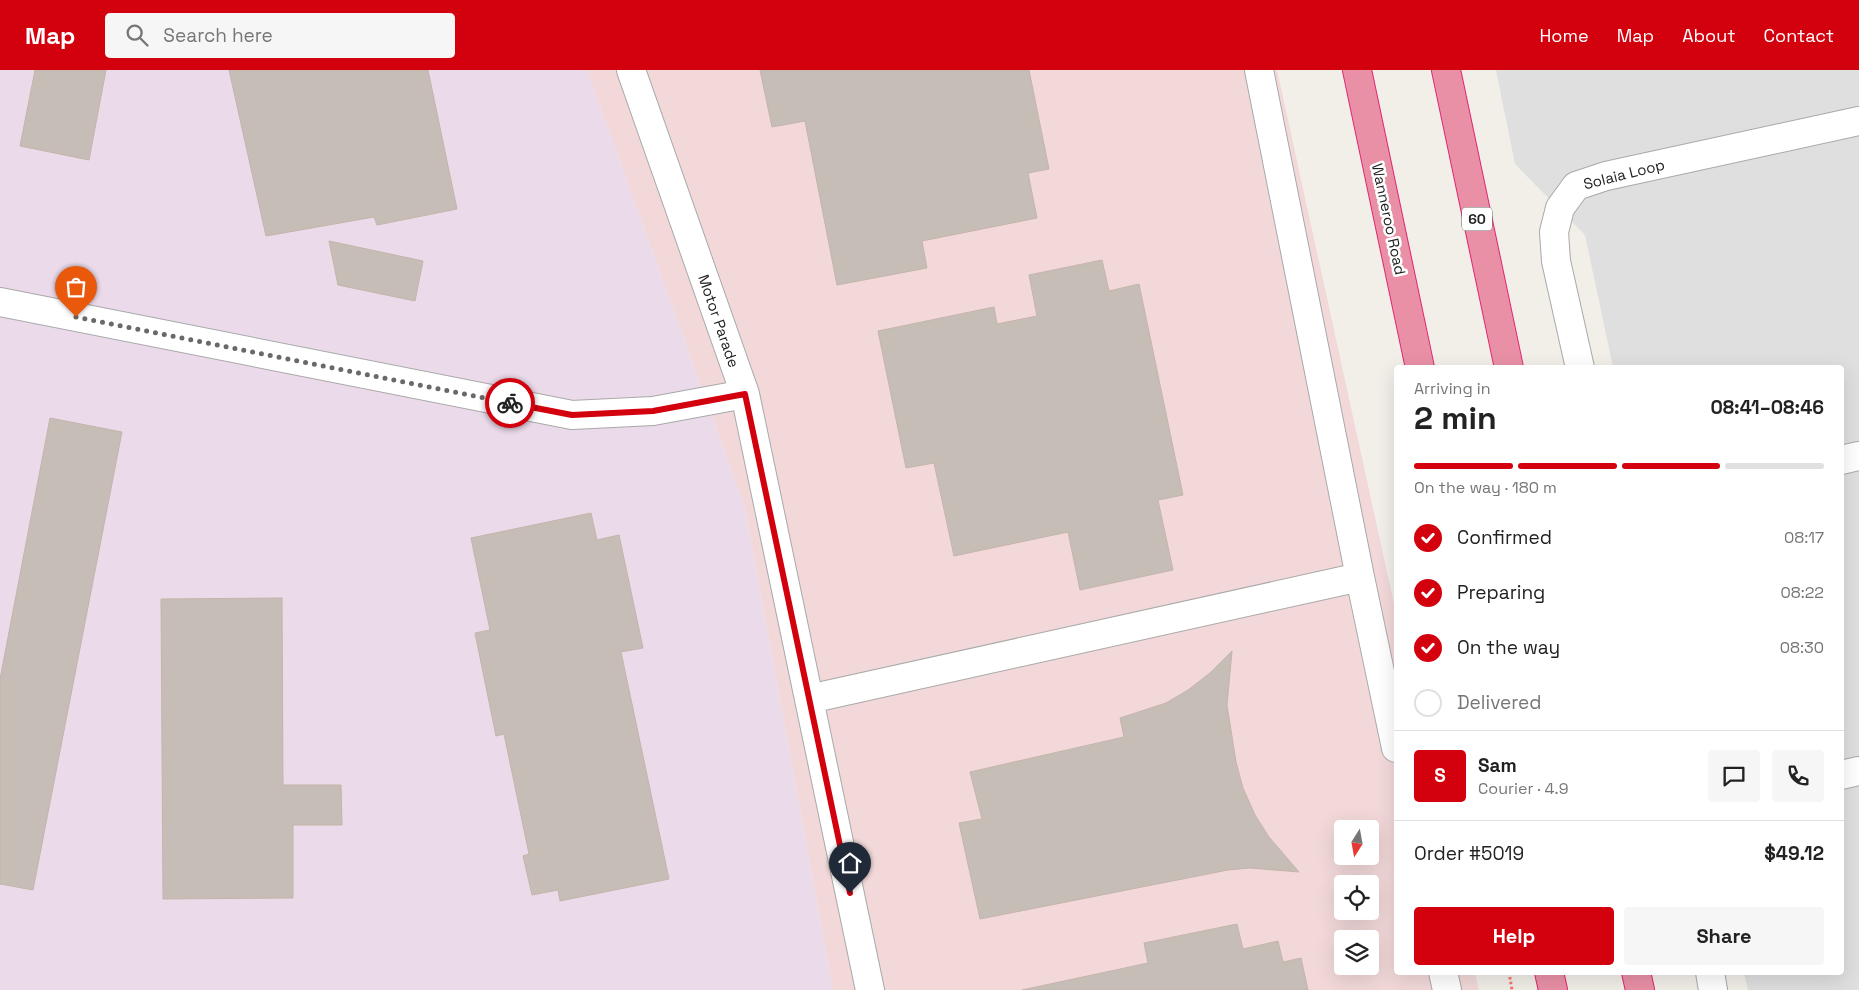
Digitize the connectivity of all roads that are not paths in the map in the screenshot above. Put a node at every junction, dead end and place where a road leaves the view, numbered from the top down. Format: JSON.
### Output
{"nodes":[{"id":1,"x":631,"y":70,"type":"edge"},
{"id":2,"x":1259,"y":70,"type":"edge"},
{"id":3,"x":1357,"y":70,"type":"edge"},
{"id":4,"x":1446,"y":70,"type":"edge"},
{"id":5,"x":1859,"y":121,"type":"edge"},
{"id":6,"x":0,"y":302,"type":"edge"},
{"id":7,"x":1419,"y":365,"type":"edge"},
{"id":8,"x":1508,"y":365,"type":"edge"},
{"id":9,"x":1579,"y":365,"type":"edge"},
{"id":10,"x":745,"y":394,"type":"junction"},
{"id":11,"x":1859,"y":456,"type":"edge"},
{"id":12,"x":1844,"y":459,"type":"edge"},
{"id":13,"x":1360,"y":576,"type":"junction"},
{"id":14,"x":809,"y":699,"type":"junction"},
{"id":15,"x":1394,"y":738,"type":"edge"},
{"id":16,"x":1859,"y":772,"type":"edge"},
{"id":17,"x":1844,"y":774,"type":"edge"},
{"id":18,"x":1444,"y":975,"type":"edge"},
{"id":19,"x":1550,"y":975,"type":"edge"},
{"id":20,"x":1637,"y":975,"type":"edge"},
{"id":21,"x":1710,"y":975,"type":"edge"},
{"id":22,"x":870,"y":990,"type":"edge"},
{"id":23,"x":1447,"y":990,"type":"edge"},
{"id":24,"x":1553,"y":990,"type":"edge"},
{"id":25,"x":1640,"y":990,"type":"edge"},
{"id":26,"x":1713,"y":990,"type":"edge"}],
"edges":[{"from":1,"to":10,"type":"street","name":"Motor Parade"},
{"from":2,"to":13,"type":"street"},
{"from":3,"to":7,"type":"highway","name":"Wanneroo Road"},
{"from":4,"to":8,"type":"highway","number":"60"},
{"from":5,"to":9,"type":"street","name":"Solaia Loop"},
{"from":6,"to":10,"type":"street"},
{"from":10,"to":14,"type":"street","name":"Motor Parade"},
{"from":11,"to":12,"type":"street"},
{"from":13,"to":14,"type":"street"},
{"from":13,"to":15,"type":"street"},
{"from":14,"to":22,"type":"street","name":"Motor Parade"},
{"from":16,"to":17,"type":"street"},
{"from":18,"to":23,"type":"street"},
{"from":19,"to":24,"type":"highway"},
{"from":20,"to":25,"type":"highway"},
{"from":21,"to":26,"type":"street"}]}
